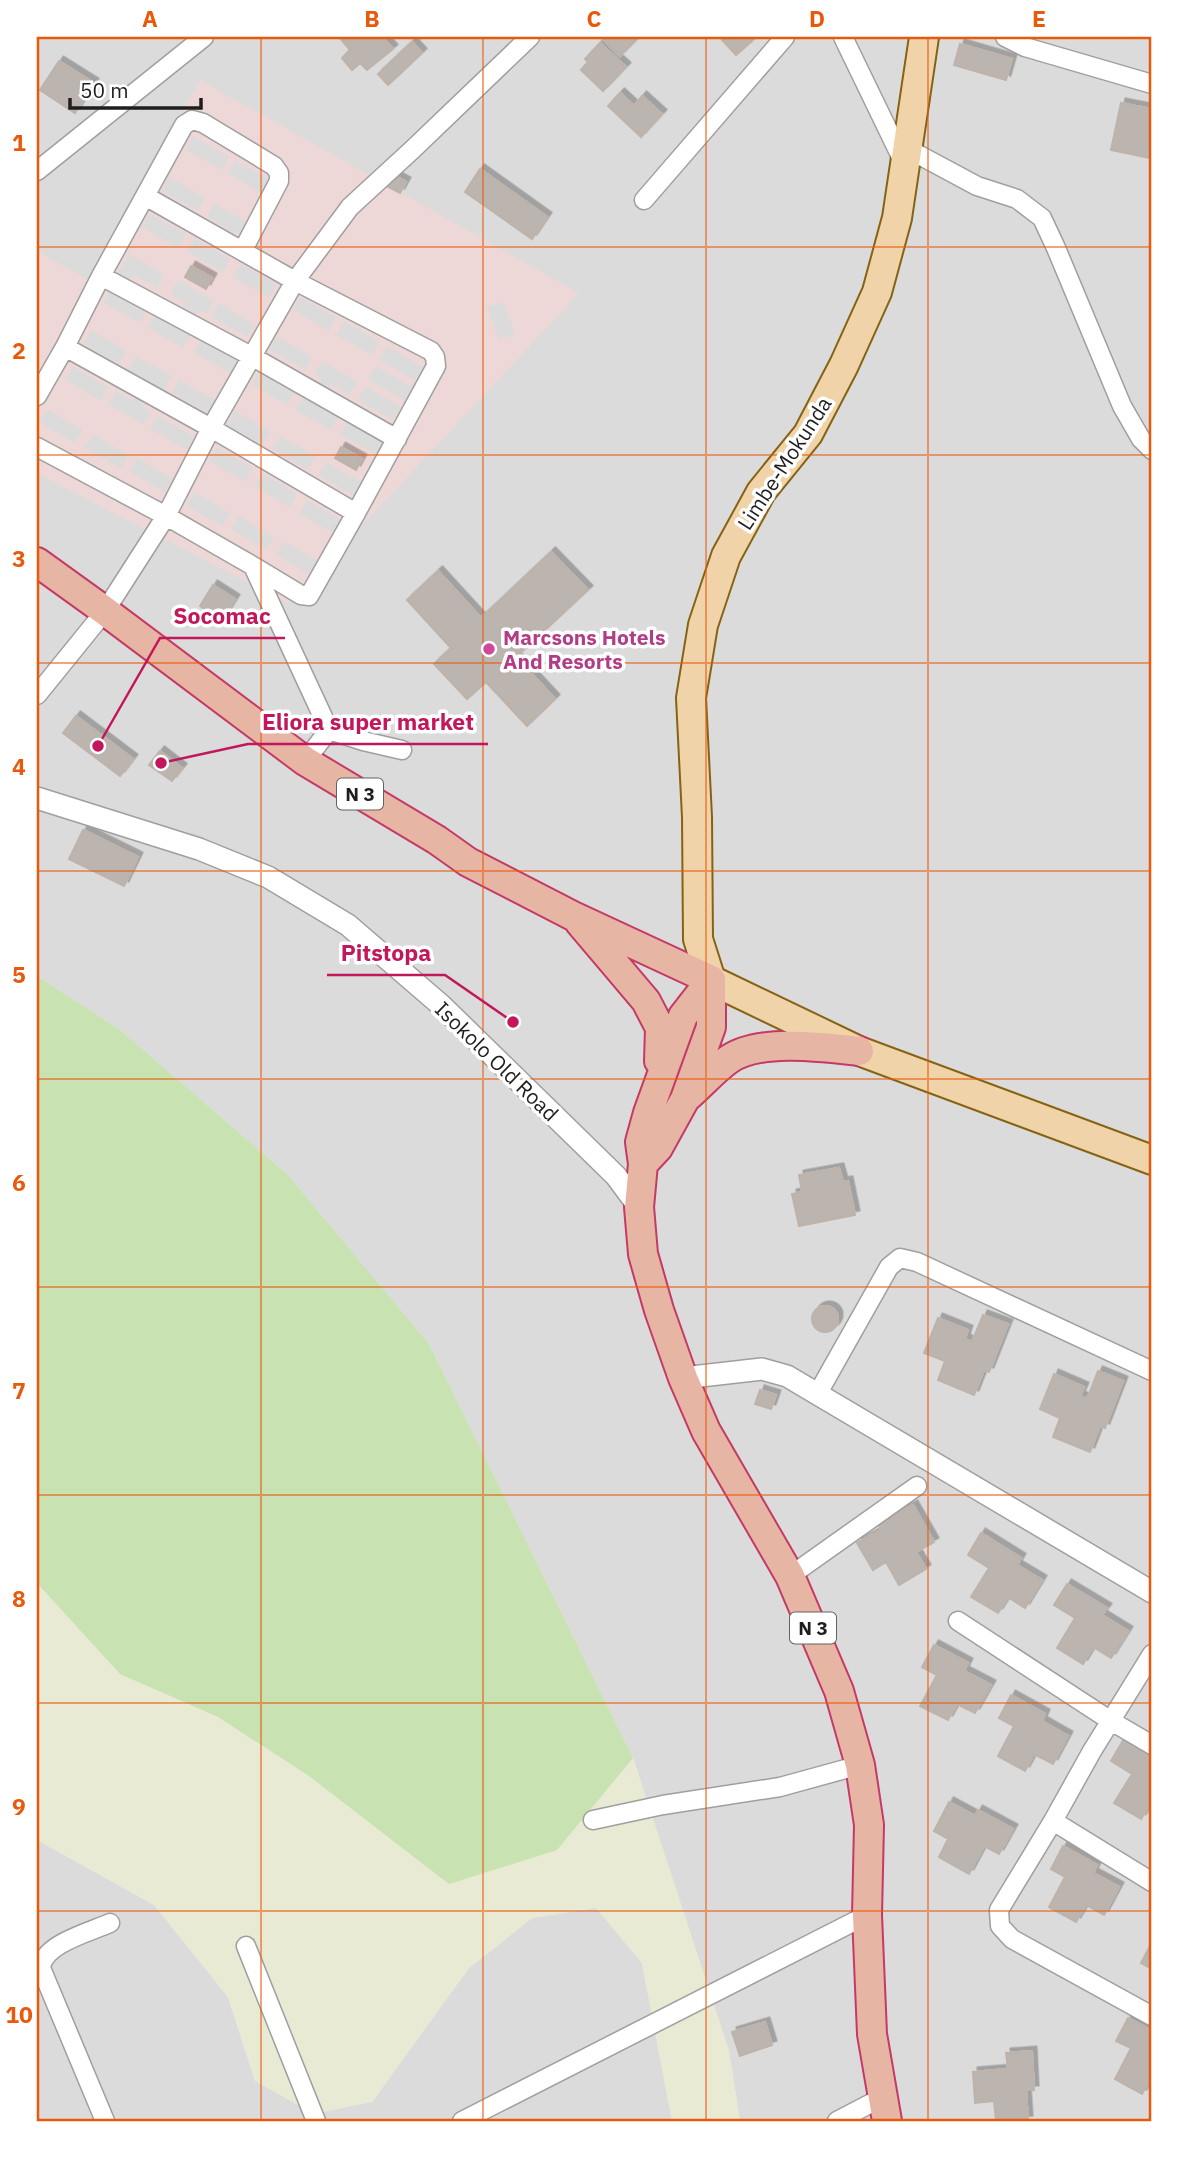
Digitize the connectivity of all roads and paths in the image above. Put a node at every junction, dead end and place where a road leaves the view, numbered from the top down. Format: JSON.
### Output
{"nodes":[{"id":1,"x":204,"y":37,"type":"edge"},
{"id":2,"x":530,"y":37,"type":"edge"},
{"id":3,"x":785,"y":37,"type":"edge"},
{"id":4,"x":843,"y":37,"type":"edge"},
{"id":5,"x":924,"y":37,"type":"edge"},
{"id":6,"x":1005,"y":37,"type":"edge"},
{"id":7,"x":1152,"y":84,"type":"edge"},
{"id":8,"x":907,"y":157,"type":"junction"},
{"id":9,"x":37,"y":171,"type":"edge"},
{"id":10,"x":145,"y":196,"type":"junction"},
{"id":11,"x":644,"y":200,"type":"dead end"},
{"id":12,"x":243,"y":250,"type":"junction"},
{"id":13,"x":101,"y":276,"type":"junction"},
{"id":14,"x":295,"y":281,"type":"junction"},
{"id":15,"x":65,"y":347,"type":"junction"},
{"id":16,"x":251,"y":356,"type":"junction"},
{"id":17,"x":37,"y":396,"type":"edge"},
{"id":18,"x":211,"y":428,"type":"junction"},
{"id":19,"x":397,"y":439,"type":"junction"},
{"id":20,"x":37,"y":447,"type":"edge"},
{"id":21,"x":1152,"y":450,"type":"edge"},
{"id":22,"x":356,"y":513,"type":"junction"},
{"id":23,"x":166,"y":516,"type":"junction"},
{"id":24,"x":37,"y":562,"type":"edge"},
{"id":25,"x":253,"y":566,"type":"junction"},
{"id":26,"x":105,"y":611,"type":"junction"},
{"id":27,"x":37,"y":695,"type":"edge"},
{"id":28,"x":329,"y":730,"type":"junction"},
{"id":29,"x":402,"y":750,"type":"dead end"},
{"id":30,"x":304,"y":761,"type":"junction"},
{"id":31,"x":37,"y":798,"type":"edge"},
{"id":32,"x":573,"y":916,"type":"junction"},
{"id":33,"x":711,"y":980,"type":"junction"},
{"id":34,"x":859,"y":1051,"type":"junction"},
{"id":35,"x":659,"y":1086,"type":"junction"},
{"id":36,"x":685,"y":1099,"type":"junction"},
{"id":37,"x":1151,"y":1157,"type":"edge"},
{"id":38,"x":643,"y":1164,"type":"junction"},
{"id":39,"x":639,"y":1206,"type":"junction"},
{"id":40,"x":1152,"y":1371,"type":"edge"},
{"id":41,"x":683,"y":1378,"type":"junction"},
{"id":42,"x":818,"y":1393,"type":"junction"},
{"id":43,"x":917,"y":1486,"type":"dead end"},
{"id":44,"x":790,"y":1576,"type":"junction"},
{"id":45,"x":1152,"y":1592,"type":"edge"},
{"id":46,"x":958,"y":1621,"type":"dead end"},
{"id":47,"x":1152,"y":1654,"type":"edge"},
{"id":48,"x":1111,"y":1721,"type":"junction"},
{"id":49,"x":1152,"y":1745,"type":"edge"},
{"id":50,"x":860,"y":1765,"type":"junction"},
{"id":51,"x":593,"y":1820,"type":"dead end"},
{"id":52,"x":1053,"y":1821,"type":"junction"},
{"id":53,"x":1152,"y":1882,"type":"edge"},
{"id":54,"x":867,"y":1915,"type":"junction"},
{"id":55,"x":110,"y":1923,"type":"dead end"},
{"id":56,"x":246,"y":1947,"type":"dead end"},
{"id":57,"x":1152,"y":2016,"type":"edge"},
{"id":58,"x":885,"y":2109,"type":"edge"},
{"id":59,"x":105,"y":2121,"type":"edge"},
{"id":60,"x":316,"y":2121,"type":"edge"},
{"id":61,"x":462,"y":2121,"type":"edge"},
{"id":62,"x":837,"y":2121,"type":"edge"}],
"edges":[{"from":1,"to":9,"type":"street"},
{"from":2,"to":14,"type":"street"},
{"from":3,"to":11,"type":"street"},
{"from":4,"to":8,"type":"street"},
{"from":5,"to":8,"type":"main road","name":"Limbe-Mokunda"},
{"from":6,"to":7,"type":"street"},
{"from":8,"to":21,"type":"street"},
{"from":8,"to":33,"type":"main road","name":"Limbe-Mokunda"},
{"from":10,"to":12,"type":"street"},
{"from":10,"to":12,"type":"street"},
{"from":10,"to":13,"type":"street"},
{"from":12,"to":14,"type":"street"},
{"from":13,"to":15,"type":"street"},
{"from":13,"to":16,"type":"street"},
{"from":14,"to":16,"type":"street"},
{"from":14,"to":19,"type":"street"},
{"from":15,"to":17,"type":"street"},
{"from":15,"to":18,"type":"street"},
{"from":16,"to":18,"type":"street"},
{"from":16,"to":19,"type":"street"},
{"from":18,"to":22,"type":"street"},
{"from":18,"to":23,"type":"street"},
{"from":19,"to":22,"type":"street"},
{"from":20,"to":23,"type":"street"},
{"from":22,"to":25,"type":"street"},
{"from":23,"to":25,"type":"street"},
{"from":23,"to":26,"type":"street"},
{"from":24,"to":26,"type":"highway","number":"N 3"},
{"from":25,"to":28,"type":"street"},
{"from":26,"to":27,"type":"street"},
{"from":26,"to":30,"type":"highway","number":"N 3"},
{"from":28,"to":29,"type":"street"},
{"from":28,"to":30,"type":"street"},
{"from":30,"to":32,"type":"highway","number":"N 3"},
{"from":31,"to":39,"type":"street","name":"Isokolo Old Road"},
{"from":32,"to":33,"type":"highway","number":"N 3"},
{"from":32,"to":35,"type":"highway"},
{"from":33,"to":34,"type":"main road"},
{"from":33,"to":35,"type":"highway","number":"N 3"},
{"from":33,"to":36,"type":"highway"},
{"from":34,"to":36,"type":"highway"},
{"from":34,"to":37,"type":"main road"},
{"from":35,"to":38,"type":"highway","number":"N 3"},
{"from":36,"to":38,"type":"highway"},
{"from":38,"to":39,"type":"highway","number":"N 3"},
{"from":39,"to":41,"type":"highway","number":"N 3"},
{"from":40,"to":42,"type":"street"},
{"from":41,"to":42,"type":"street"},
{"from":41,"to":44,"type":"highway","number":"N 3"},
{"from":42,"to":45,"type":"street"},
{"from":43,"to":44,"type":"street"},
{"from":44,"to":50,"type":"highway","number":"N 3"},
{"from":46,"to":48,"type":"street"},
{"from":47,"to":48,"type":"street"},
{"from":48,"to":49,"type":"street"},
{"from":48,"to":52,"type":"street"},
{"from":50,"to":51,"type":"street"},
{"from":50,"to":54,"type":"highway","number":"N 3"},
{"from":52,"to":53,"type":"street"},
{"from":52,"to":57,"type":"street"},
{"from":54,"to":58,"type":"highway","number":"N 3"},
{"from":54,"to":61,"type":"street"},
{"from":55,"to":59,"type":"street"},
{"from":56,"to":60,"type":"street"},
{"from":58,"to":62,"type":"street"}]}
